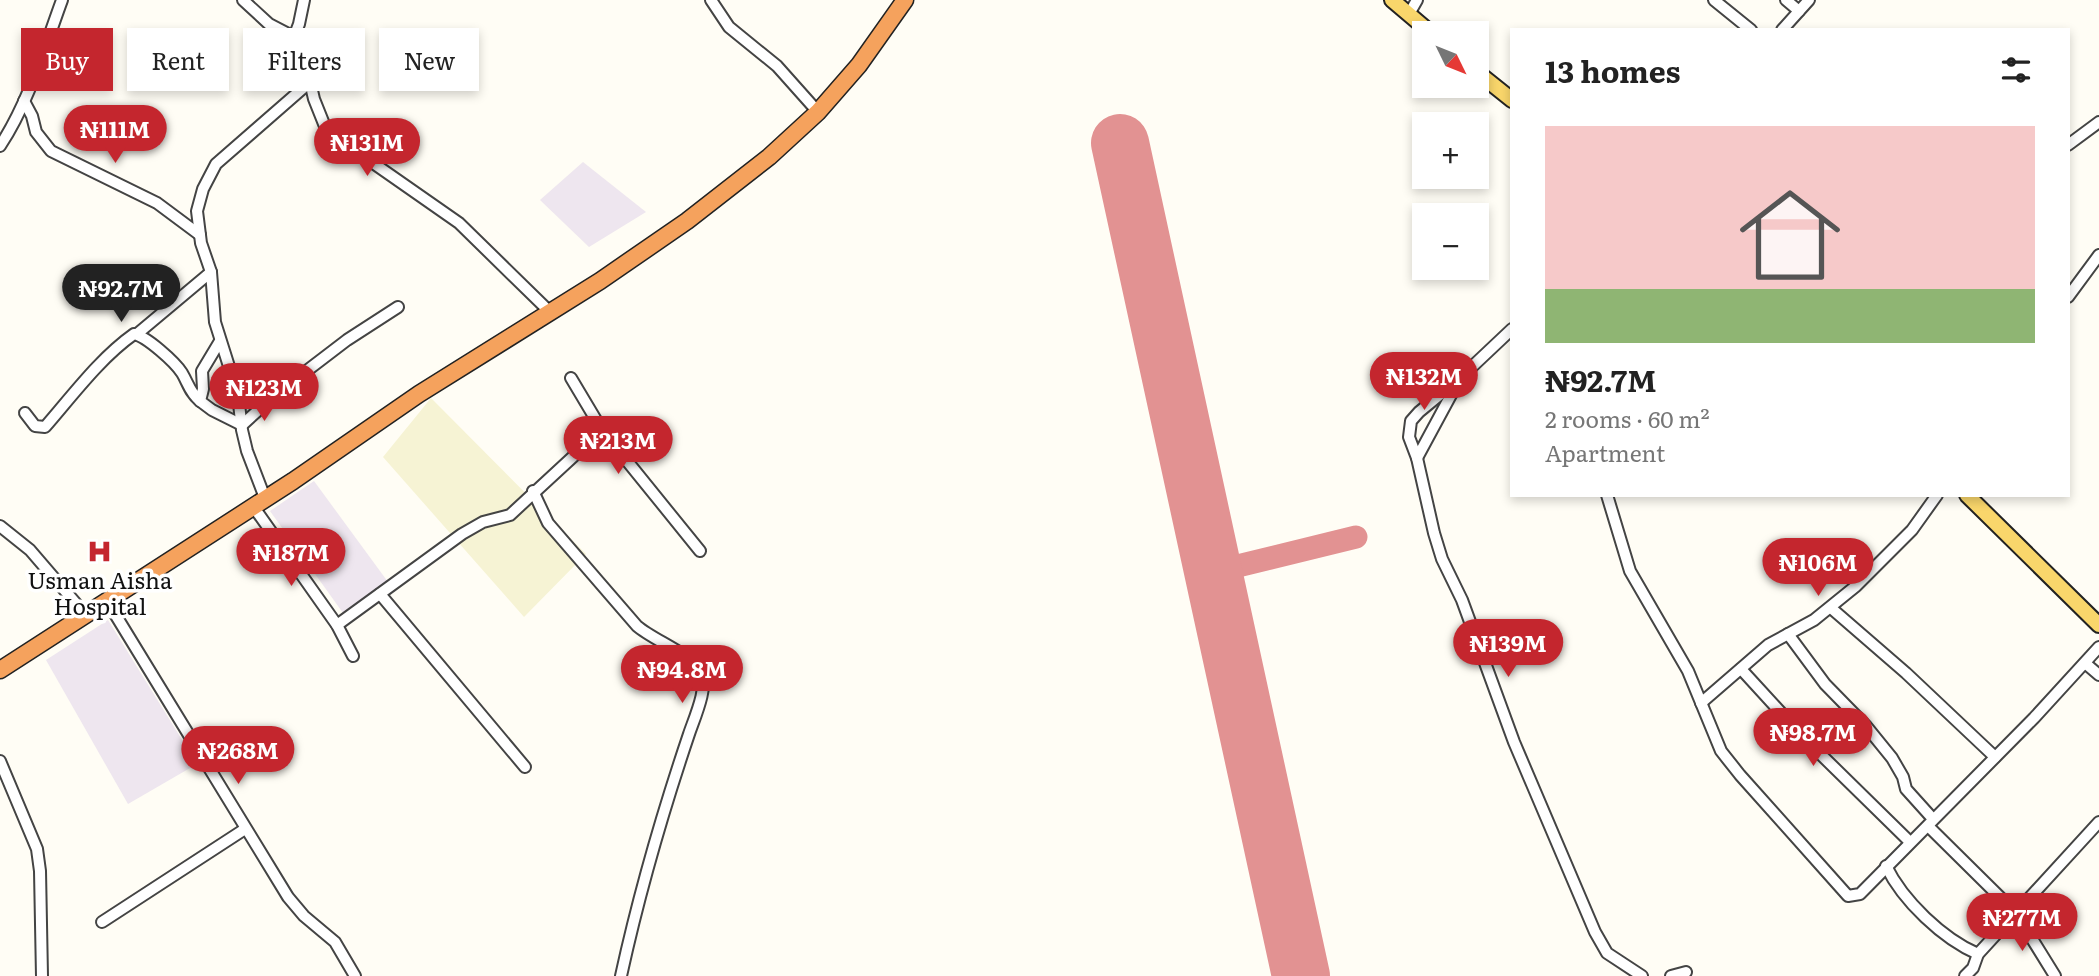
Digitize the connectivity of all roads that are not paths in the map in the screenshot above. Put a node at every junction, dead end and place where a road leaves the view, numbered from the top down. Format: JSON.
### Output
{"nodes":[{"id":1,"x":62,"y":0,"type":"edge"},
{"id":2,"x":243,"y":0,"type":"edge"},
{"id":3,"x":304,"y":0,"type":"edge"},
{"id":4,"x":711,"y":0,"type":"edge"},
{"id":5,"x":905,"y":0,"type":"edge"},
{"id":6,"x":1392,"y":0,"type":"edge"},
{"id":7,"x":1417,"y":0,"type":"edge"},
{"id":8,"x":1714,"y":0,"type":"edge"},
{"id":9,"x":1786,"y":0,"type":"edge"},
{"id":10,"x":1810,"y":0,"type":"edge"},
{"id":11,"x":1800,"y":11,"type":"junction"},
{"id":12,"x":1409,"y":14,"type":"junction"},
{"id":13,"x":1417,"y":21,"type":"edge"},
{"id":14,"x":277,"y":28,"type":"edge"},
{"id":15,"x":297,"y":28,"type":"edge"},
{"id":16,"x":1749,"y":28,"type":"edge"},
{"id":17,"x":1784,"y":28,"type":"edge"},
{"id":18,"x":1489,"y":82,"type":"edge"},
{"id":19,"x":300,"y":91,"type":"edge"},
{"id":20,"x":312,"y":91,"type":"edge"},
{"id":21,"x":1510,"y":98,"type":"edge"},
{"id":22,"x":24,"y":101,"type":"junction"},
{"id":23,"x":818,"y":112,"type":"junction"},
{"id":24,"x":2099,"y":122,"type":"edge"},
{"id":25,"x":2070,"y":144,"type":"edge"},
{"id":26,"x":0,"y":146,"type":"edge"},
{"id":27,"x":200,"y":235,"type":"junction"},
{"id":28,"x":2099,"y":255,"type":"edge"},
{"id":29,"x":211,"y":272,"type":"junction"},
{"id":30,"x":2070,"y":294,"type":"edge"},
{"id":31,"x":398,"y":307,"type":"dead end"},
{"id":32,"x":551,"y":313,"type":"junction"},
{"id":33,"x":1510,"y":331,"type":"edge"},
{"id":34,"x":137,"y":334,"type":"junction"},
{"id":35,"x":219,"y":341,"type":"junction"},
{"id":36,"x":571,"y":378,"type":"dead end"},
{"id":37,"x":1459,"y":379,"type":"junction"},
{"id":38,"x":200,"y":401,"type":"junction"},
{"id":39,"x":25,"y":413,"type":"dead end"},
{"id":40,"x":242,"y":425,"type":"junction"},
{"id":41,"x":602,"y":430,"type":"junction"},
{"id":42,"x":1417,"y":458,"type":"junction"},
{"id":43,"x":533,"y":491,"type":"junction"},
{"id":44,"x":1608,"y":497,"type":"edge"},
{"id":45,"x":1935,"y":497,"type":"edge"},
{"id":46,"x":1969,"y":497,"type":"edge"},
{"id":47,"x":259,"y":502,"type":"junction"},
{"id":48,"x":0,"y":526,"type":"edge"},
{"id":49,"x":699,"y":551,"type":"dead end"},
{"id":50,"x":380,"y":594,"type":"junction"},
{"id":51,"x":107,"y":601,"type":"junction"},
{"id":52,"x":1831,"y":608,"type":"junction"},
{"id":53,"x":85,"y":614,"type":"junction"},
{"id":54,"x":337,"y":625,"type":"junction"},
{"id":55,"x":2099,"y":625,"type":"edge"},
{"id":56,"x":1788,"y":634,"type":"junction"},
{"id":57,"x":2099,"y":647,"type":"edge"},
{"id":58,"x":353,"y":656,"type":"dead end"},
{"id":59,"x":2085,"y":663,"type":"junction"},
{"id":60,"x":1741,"y":669,"type":"junction"},
{"id":61,"x":0,"y":670,"type":"edge"},
{"id":62,"x":2099,"y":675,"type":"edge"},
{"id":63,"x":1701,"y":703,"type":"junction"},
{"id":64,"x":1995,"y":757,"type":"junction"},
{"id":65,"x":0,"y":761,"type":"edge"},
{"id":66,"x":526,"y":767,"type":"dead end"},
{"id":67,"x":1930,"y":822,"type":"junction"},
{"id":68,"x":2099,"y":822,"type":"edge"},
{"id":69,"x":245,"y":828,"type":"junction"},
{"id":70,"x":1910,"y":842,"type":"junction"},
{"id":71,"x":1886,"y":866,"type":"junction"},
{"id":72,"x":2016,"y":913,"type":"junction"},
{"id":73,"x":102,"y":922,"type":"dead end"},
{"id":74,"x":1979,"y":954,"type":"junction"},
{"id":75,"x":1686,"y":972,"type":"dead end"},
{"id":76,"x":42,"y":976,"type":"edge"},
{"id":77,"x":355,"y":976,"type":"edge"},
{"id":78,"x":621,"y":976,"type":"edge"},
{"id":79,"x":1642,"y":976,"type":"edge"},
{"id":80,"x":1671,"y":976,"type":"edge"},
{"id":81,"x":1965,"y":976,"type":"edge"},
{"id":82,"x":2055,"y":976,"type":"edge"}],
"edges":[{"from":1,"to":22,"type":"street"},
{"from":2,"to":14,"type":"street"},
{"from":3,"to":15,"type":"street"},
{"from":4,"to":23,"type":"street"},
{"from":5,"to":23,"type":"highway"},
{"from":6,"to":12,"type":"main road"},
{"from":7,"to":12,"type":"street"},
{"from":8,"to":16,"type":"street"},
{"from":9,"to":11,"type":"street"},
{"from":10,"to":11,"type":"street"},
{"from":11,"to":17,"type":"street"},
{"from":12,"to":13,"type":"main road"},
{"from":18,"to":21,"type":"main road"},
{"from":19,"to":27,"type":"street"},
{"from":20,"to":32,"type":"street"},
{"from":22,"to":26,"type":"street"},
{"from":22,"to":27,"type":"street"},
{"from":23,"to":32,"type":"highway"},
{"from":24,"to":25,"type":"street"},
{"from":27,"to":29,"type":"street"},
{"from":28,"to":30,"type":"street"},
{"from":29,"to":34,"type":"street"},
{"from":29,"to":35,"type":"street"},
{"from":31,"to":40,"type":"street"},
{"from":32,"to":47,"type":"highway"},
{"from":33,"to":37,"type":"street"},
{"from":34,"to":38,"type":"street"},
{"from":34,"to":39,"type":"street"},
{"from":35,"to":38,"type":"street"},
{"from":35,"to":40,"type":"street"},
{"from":36,"to":41,"type":"street"},
{"from":37,"to":42,"type":"street"},
{"from":37,"to":42,"type":"street"},
{"from":38,"to":40,"type":"street"},
{"from":40,"to":47,"type":"street"},
{"from":41,"to":43,"type":"street"},
{"from":41,"to":49,"type":"street"},
{"from":42,"to":79,"type":"street"},
{"from":43,"to":50,"type":"street"},
{"from":43,"to":78,"type":"street"},
{"from":44,"to":63,"type":"street"},
{"from":45,"to":52,"type":"street"},
{"from":46,"to":55,"type":"main road"},
{"from":47,"to":51,"type":"highway"},
{"from":47,"to":54,"type":"street"},
{"from":48,"to":53,"type":"street"},
{"from":50,"to":54,"type":"street"},
{"from":50,"to":66,"type":"street"},
{"from":51,"to":53,"type":"highway"},
{"from":51,"to":69,"type":"street"},
{"from":52,"to":56,"type":"street"},
{"from":52,"to":64,"type":"street"},
{"from":53,"to":61,"type":"highway"},
{"from":54,"to":58,"type":"street"},
{"from":56,"to":60,"type":"street"},
{"from":56,"to":67,"type":"street"},
{"from":57,"to":59,"type":"street"},
{"from":59,"to":62,"type":"street"},
{"from":59,"to":64,"type":"street"},
{"from":60,"to":63,"type":"street"},
{"from":60,"to":70,"type":"street"},
{"from":63,"to":71,"type":"street"},
{"from":64,"to":67,"type":"street"},
{"from":65,"to":76,"type":"street"},
{"from":67,"to":70,"type":"street"},
{"from":67,"to":72,"type":"street"},
{"from":68,"to":72,"type":"street"},
{"from":69,"to":73,"type":"street"},
{"from":69,"to":77,"type":"street"},
{"from":70,"to":71,"type":"street"},
{"from":71,"to":74,"type":"street"},
{"from":72,"to":74,"type":"street"},
{"from":72,"to":82,"type":"street"},
{"from":74,"to":81,"type":"street"},
{"from":75,"to":80,"type":"street"}]}
